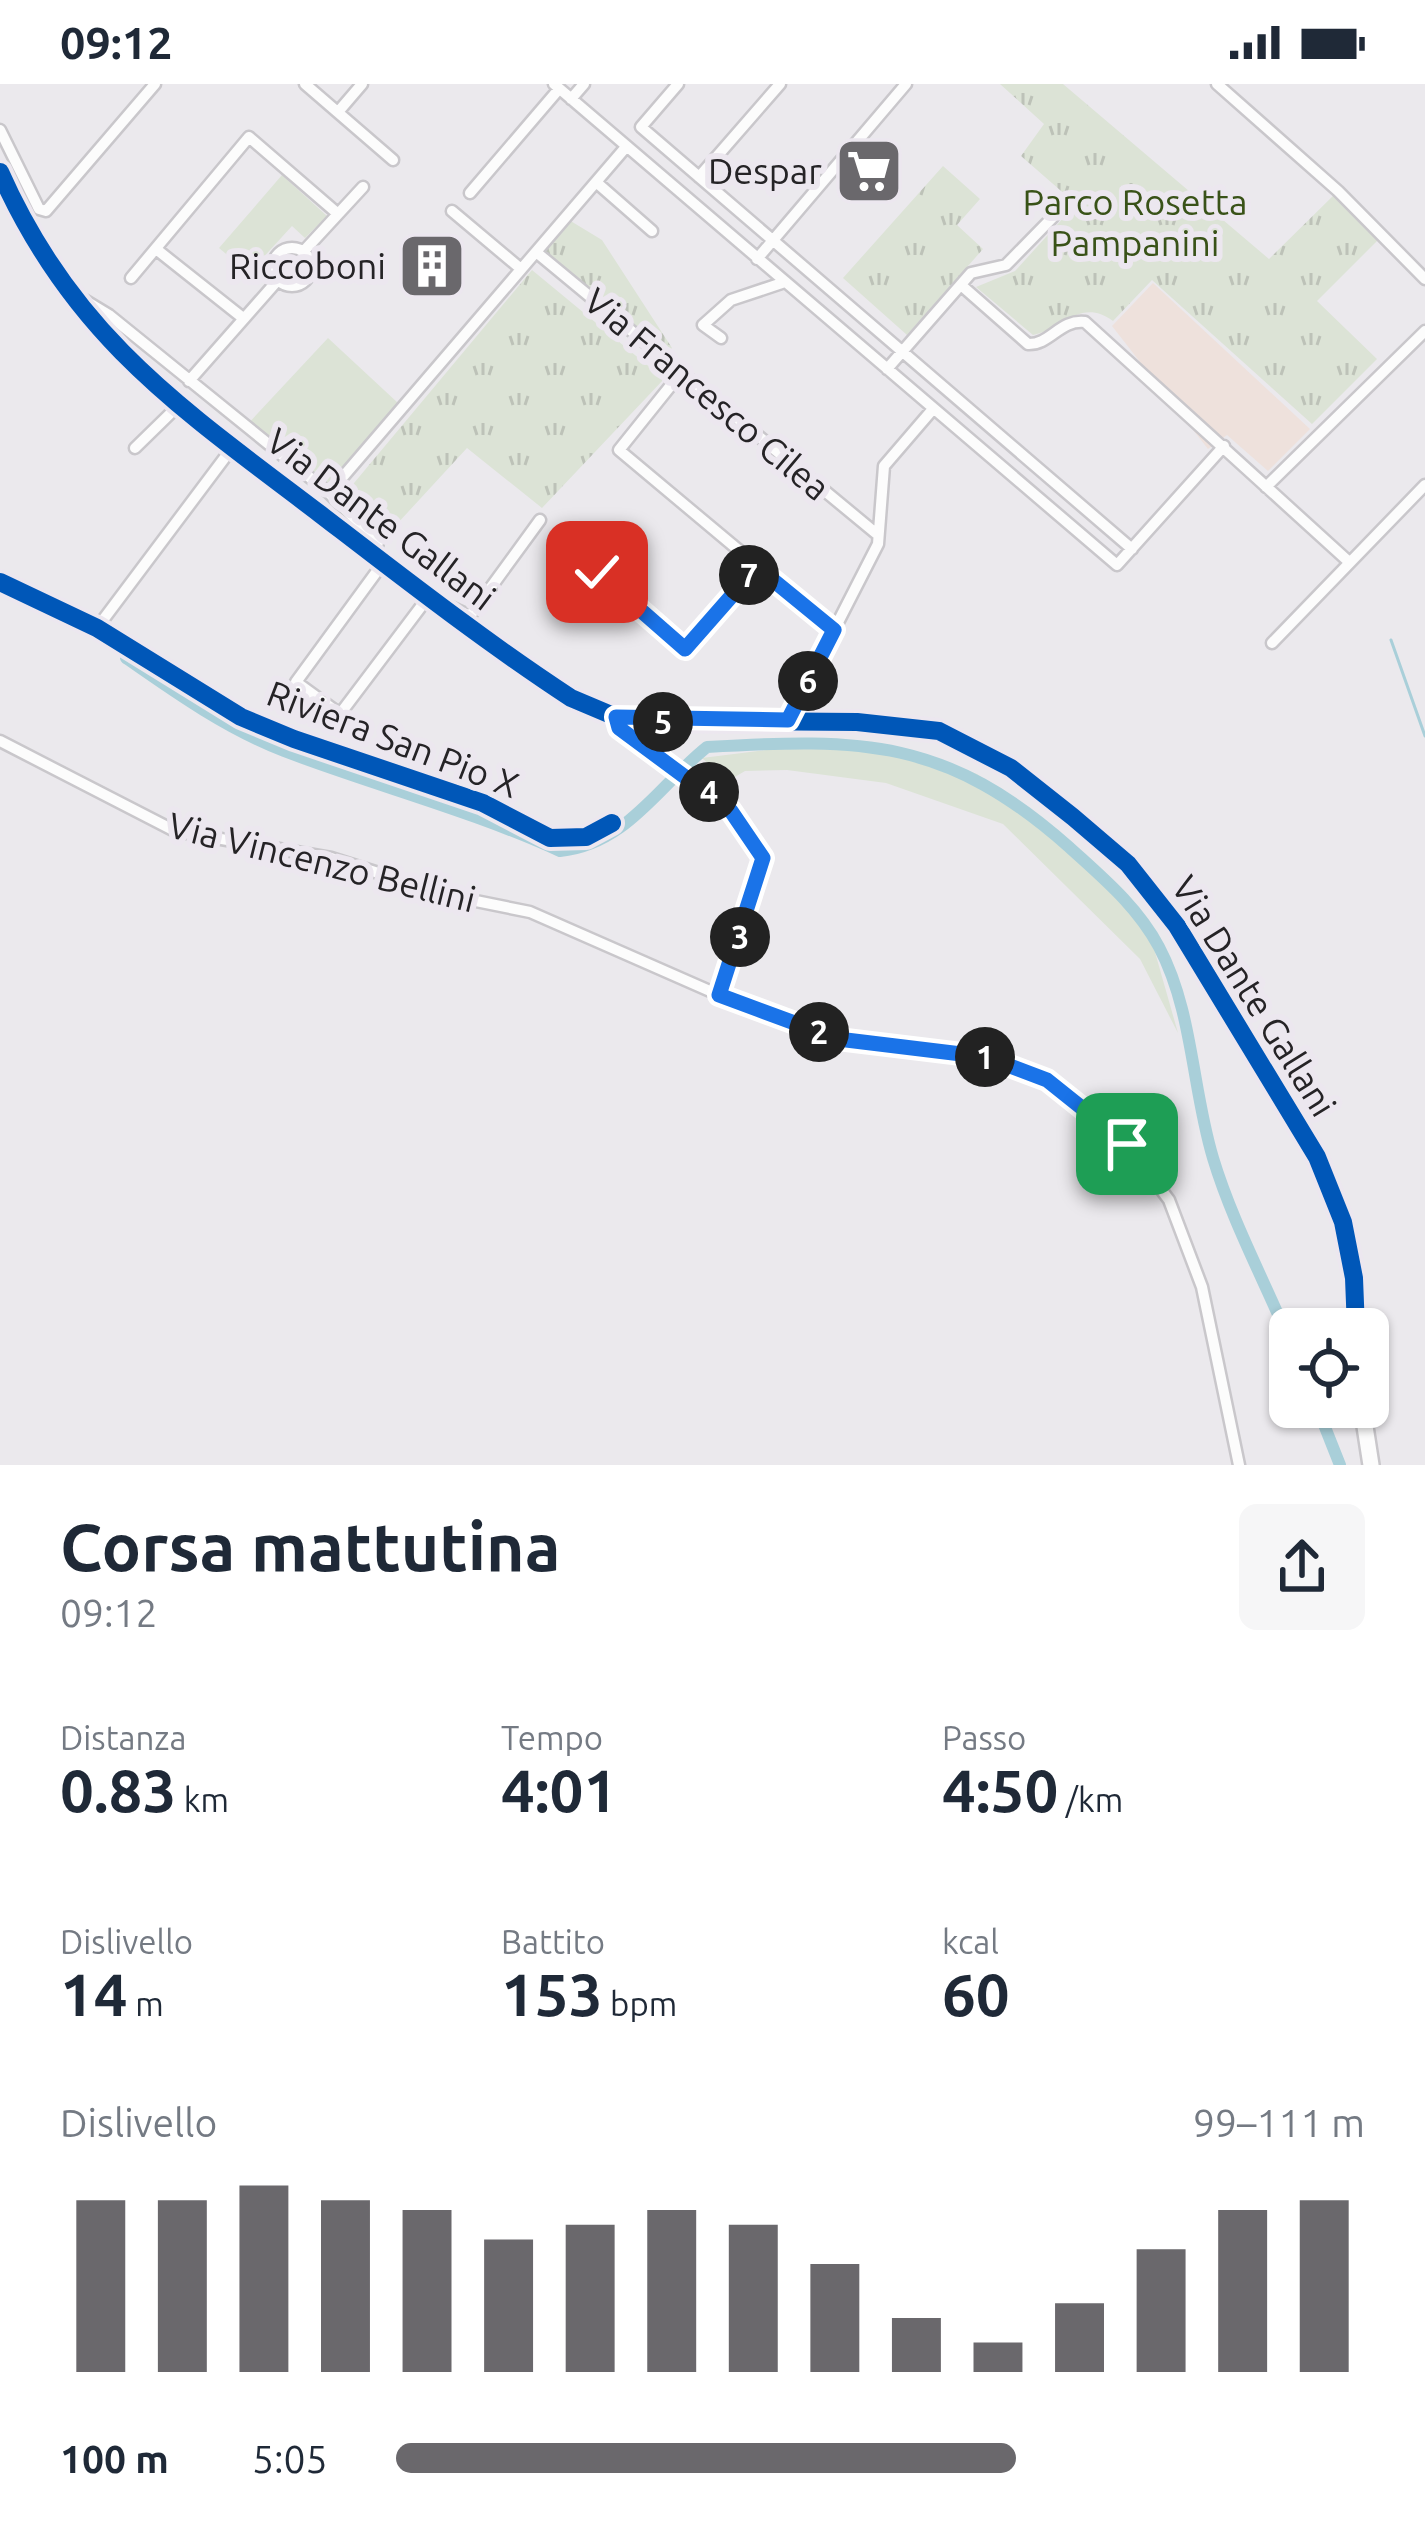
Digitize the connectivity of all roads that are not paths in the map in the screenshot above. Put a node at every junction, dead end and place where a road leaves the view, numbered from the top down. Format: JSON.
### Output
{"nodes":[{"id":1,"x":155,"y":84,"type":"edge"},
{"id":2,"x":305,"y":84,"type":"edge"},
{"id":3,"x":362,"y":84,"type":"edge"},
{"id":4,"x":584,"y":84,"type":"edge"},
{"id":5,"x":678,"y":84,"type":"edge"},
{"id":6,"x":780,"y":84,"type":"edge"},
{"id":7,"x":906,"y":84,"type":"edge"},
{"id":8,"x":1216,"y":84,"type":"edge"},
{"id":9,"x":557,"y":86,"type":"edge"},
{"id":10,"x":571,"y":99,"type":"junction"},
{"id":11,"x":338,"y":112,"type":"junction"},
{"id":12,"x":0,"y":130,"type":"edge"},
{"id":13,"x":626,"y":146,"type":"junction"},
{"id":14,"x":393,"y":160,"type":"dead end"},
{"id":15,"x":0,"y":172,"type":"edge"},
{"id":16,"x":703,"y":180,"type":"junction"},
{"id":17,"x":596,"y":182,"type":"junction"},
{"id":18,"x":363,"y":187,"type":"dead end"},
{"id":19,"x":678,"y":191,"type":"junction"},
{"id":20,"x":470,"y":194,"type":"dead end"},
{"id":21,"x":452,"y":211,"type":"dead end"},
{"id":22,"x":337,"y":213,"type":"junction"},
{"id":23,"x":1053,"y":218,"type":"dead end"},
{"id":24,"x":652,"y":231,"type":"dead end"},
{"id":25,"x":773,"y":240,"type":"junction"},
{"id":26,"x":156,"y":249,"type":"junction"},
{"id":27,"x":303,"y":252,"type":"junction"},
{"id":28,"x":536,"y":252,"type":"junction"},
{"id":29,"x":757,"y":259,"type":"junction"},
{"id":30,"x":521,"y":269,"type":"junction"},
{"id":31,"x":131,"y":278,"type":"dead end"},
{"id":32,"x":1425,"y":279,"type":"edge"},
{"id":33,"x":278,"y":280,"type":"junction"},
{"id":34,"x":785,"y":282,"type":"junction"},
{"id":35,"x":961,"y":285,"type":"junction"},
{"id":36,"x":67,"y":295,"type":"junction"},
{"id":37,"x":243,"y":318,"type":"junction"},
{"id":38,"x":1425,"y":331,"type":"edge"},
{"id":39,"x":721,"y":338,"type":"dead end"},
{"id":40,"x":904,"y":353,"type":"junction"},
{"id":41,"x":887,"y":369,"type":"junction"},
{"id":42,"x":680,"y":374,"type":"junction"},
{"id":43,"x":189,"y":382,"type":"junction"},
{"id":44,"x":178,"y":406,"type":"junction"},
{"id":45,"x":933,"y":409,"type":"junction"},
{"id":46,"x":1223,"y":446,"type":"junction"},
{"id":47,"x":135,"y":448,"type":"dead end"},
{"id":48,"x":232,"y":448,"type":"junction"},
{"id":49,"x":1032,"y":463,"type":"junction"},
{"id":50,"x":1017,"y":480,"type":"junction"},
{"id":51,"x":1425,"y":485,"type":"edge"},
{"id":52,"x":1267,"y":487,"type":"junction"},
{"id":53,"x":329,"y":493,"type":"junction"},
{"id":54,"x":540,"y":520,"type":"dead end"},
{"id":55,"x":878,"y":535,"type":"junction"},
{"id":56,"x":1132,"y":549,"type":"junction"},
{"id":57,"x":379,"y":560,"type":"junction"},
{"id":58,"x":1348,"y":561,"type":"junction"},
{"id":59,"x":757,"y":567,"type":"junction"},
{"id":60,"x":597,"y":572,"type":"dead end"},
{"id":61,"x":427,"y":596,"type":"junction"},
{"id":62,"x":97,"y":628,"type":"dead end"},
{"id":63,"x":834,"y":630,"type":"junction"},
{"id":64,"x":1272,"y":643,"type":"dead end"},
{"id":65,"x":616,"y":717,"type":"junction"},
{"id":66,"x":788,"y":720,"type":"junction"},
{"id":67,"x":0,"y":741,"type":"edge"},
{"id":68,"x":719,"y":995,"type":"junction"},
{"id":69,"x":1355,"y":1308,"type":"edge"},
{"id":70,"x":1365,"y":1428,"type":"edge"},
{"id":71,"x":1239,"y":1465,"type":"edge"},
{"id":72,"x":1371,"y":1465,"type":"edge"}],
"edges":[{"from":1,"to":12,"type":"street"},
{"from":2,"to":11,"type":"street"},
{"from":3,"to":11,"type":"street"},
{"from":4,"to":10,"type":"street"},
{"from":5,"to":16,"type":"street"},
{"from":6,"to":16,"type":"street"},
{"from":7,"to":25,"type":"street"},
{"from":8,"to":32,"type":"street"},
{"from":9,"to":10,"type":"street"},
{"from":9,"to":20,"type":"street"},
{"from":10,"to":13,"type":"street"},
{"from":11,"to":14,"type":"street"},
{"from":13,"to":17,"type":"street"},
{"from":13,"to":19,"type":"street"},
{"from":15,"to":36,"type":"street","name":"Via Dante Gallani"},
{"from":16,"to":19,"type":"street"},
{"from":16,"to":25,"type":"street"},
{"from":17,"to":24,"type":"street"},
{"from":17,"to":28,"type":"street"},
{"from":18,"to":22,"type":"street"},
{"from":19,"to":29,"type":"street"},
{"from":21,"to":30,"type":"street"},
{"from":22,"to":26,"type":"street"},
{"from":22,"to":27,"type":"street"},
{"from":23,"to":35,"type":"street"},
{"from":25,"to":29,"type":"street"},
{"from":25,"to":40,"type":"street"},
{"from":26,"to":31,"type":"street"},
{"from":26,"to":37,"type":"street"},
{"from":27,"to":33,"type":"street"},
{"from":27,"to":33,"type":"street"},
{"from":28,"to":30,"type":"street"},
{"from":28,"to":42,"type":"street","name":"Via Francesco Cilea"},
{"from":29,"to":34,"type":"street"},
{"from":30,"to":53,"type":"street"},
{"from":33,"to":37,"type":"street"},
{"from":34,"to":39,"type":"street"},
{"from":34,"to":41,"type":"street"},
{"from":35,"to":40,"type":"street"},
{"from":35,"to":46,"type":"street"},
{"from":36,"to":43,"type":"street"},
{"from":36,"to":44,"type":"street","name":"Via Dante Gallani"},
{"from":37,"to":43,"type":"street"},
{"from":38,"to":52,"type":"street"},
{"from":40,"to":41,"type":"street"},
{"from":40,"to":49,"type":"street"},
{"from":41,"to":45,"type":"street"},
{"from":42,"to":55,"type":"street","name":"Via Francesco Cilea"},
{"from":42,"to":59,"type":"street"},
{"from":43,"to":53,"type":"street"},
{"from":44,"to":47,"type":"street"},
{"from":44,"to":48,"type":"street","name":"Via Dante Gallani"},
{"from":45,"to":50,"type":"street"},
{"from":45,"to":55,"type":"street"},
{"from":46,"to":52,"type":"street"},
{"from":46,"to":56,"type":"street"},
{"from":48,"to":57,"type":"street","name":"Via Dante Gallani"},
{"from":48,"to":62,"type":"street"},
{"from":49,"to":50,"type":"street"},
{"from":49,"to":56,"type":"street"},
{"from":50,"to":56,"type":"street"},
{"from":51,"to":58,"type":"street"},
{"from":52,"to":58,"type":"street"},
{"from":53,"to":57,"type":"street"},
{"from":54,"to":61,"type":"street"},
{"from":55,"to":63,"type":"street"},
{"from":57,"to":61,"type":"street","name":"Via Dante Gallani"},
{"from":57,"to":61,"type":"street"},
{"from":58,"to":64,"type":"street"},
{"from":59,"to":60,"type":"street"},
{"from":59,"to":63,"type":"street"},
{"from":61,"to":65,"type":"street","name":"Via Dante Gallani"},
{"from":63,"to":66,"type":"street"},
{"from":65,"to":66,"type":"street","name":"Via Dante Gallani"},
{"from":65,"to":68,"type":"street"},
{"from":66,"to":69,"type":"street","name":"Via Dante Gallani"},
{"from":67,"to":68,"type":"street","name":"Via Vincenzo Bellini"},
{"from":68,"to":71,"type":"street","name":"Via Vincenzo Bellini"},
{"from":70,"to":72,"type":"street"}]}
